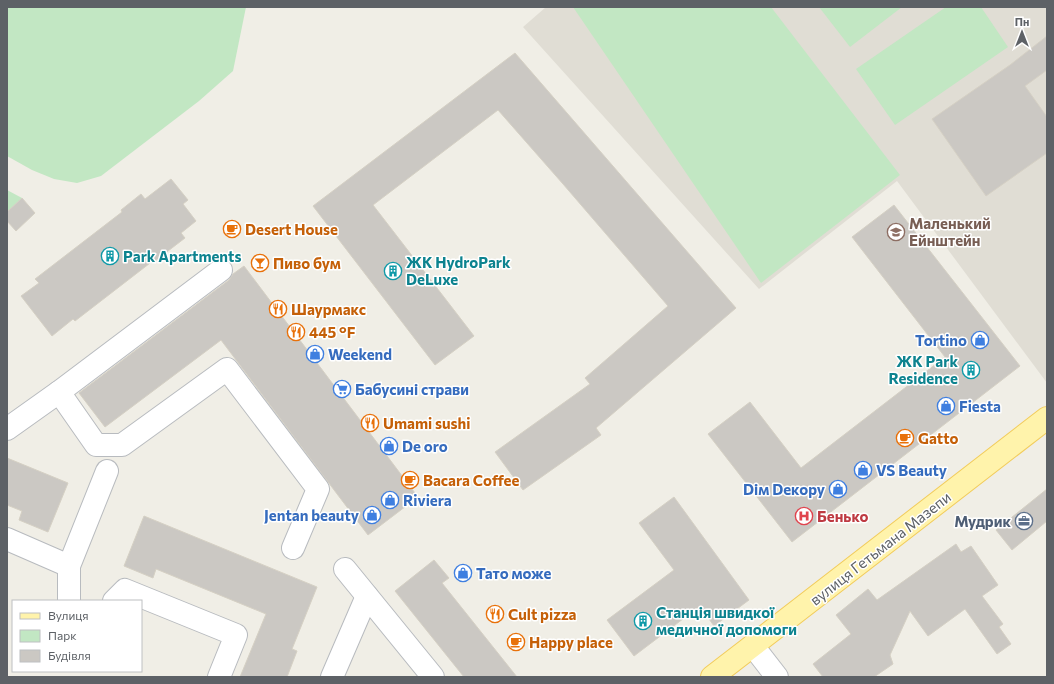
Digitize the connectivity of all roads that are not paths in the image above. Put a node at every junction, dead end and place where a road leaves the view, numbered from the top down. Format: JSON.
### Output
{"nodes":[{"id":1,"x":220,"y":270,"type":"dead end"},
{"id":2,"x":59,"y":392,"type":"junction"},
{"id":3,"x":1047,"y":418,"type":"edge"},
{"id":4,"x":7,"y":429,"type":"edge"},
{"id":5,"x":107,"y":471,"type":"dead end"},
{"id":6,"x":7,"y":539,"type":"edge"},
{"id":7,"x":293,"y":548,"type":"dead end"},
{"id":8,"x":69,"y":566,"type":"junction"},
{"id":9,"x":345,"y":569,"type":"dead end"},
{"id":10,"x":367,"y":596,"type":"junction"},
{"id":11,"x":69,"y":600,"type":"edge"},
{"id":12,"x":115,"y":600,"type":"edge"},
{"id":13,"x":753,"y":646,"type":"junction"},
{"id":14,"x":219,"y":677,"type":"edge"},
{"id":15,"x":332,"y":677,"type":"edge"},
{"id":16,"x":433,"y":677,"type":"edge"},
{"id":17,"x":712,"y":677,"type":"edge"},
{"id":18,"x":777,"y":677,"type":"edge"}],
"edges":[{"from":1,"to":2,"type":"street"},
{"from":2,"to":4,"type":"street"},
{"from":2,"to":7,"type":"street"},
{"from":3,"to":13,"type":"main road","name":"вулиця Гетьмана Мазепи"},
{"from":5,"to":8,"type":"street"},
{"from":6,"to":8,"type":"street"},
{"from":8,"to":11,"type":"street"},
{"from":9,"to":10,"type":"street"},
{"from":10,"to":15,"type":"street"},
{"from":10,"to":16,"type":"street"},
{"from":12,"to":14,"type":"street"},
{"from":13,"to":17,"type":"main road","name":"вулиця Гетьмана Мазепи"},
{"from":13,"to":18,"type":"street"}]}
